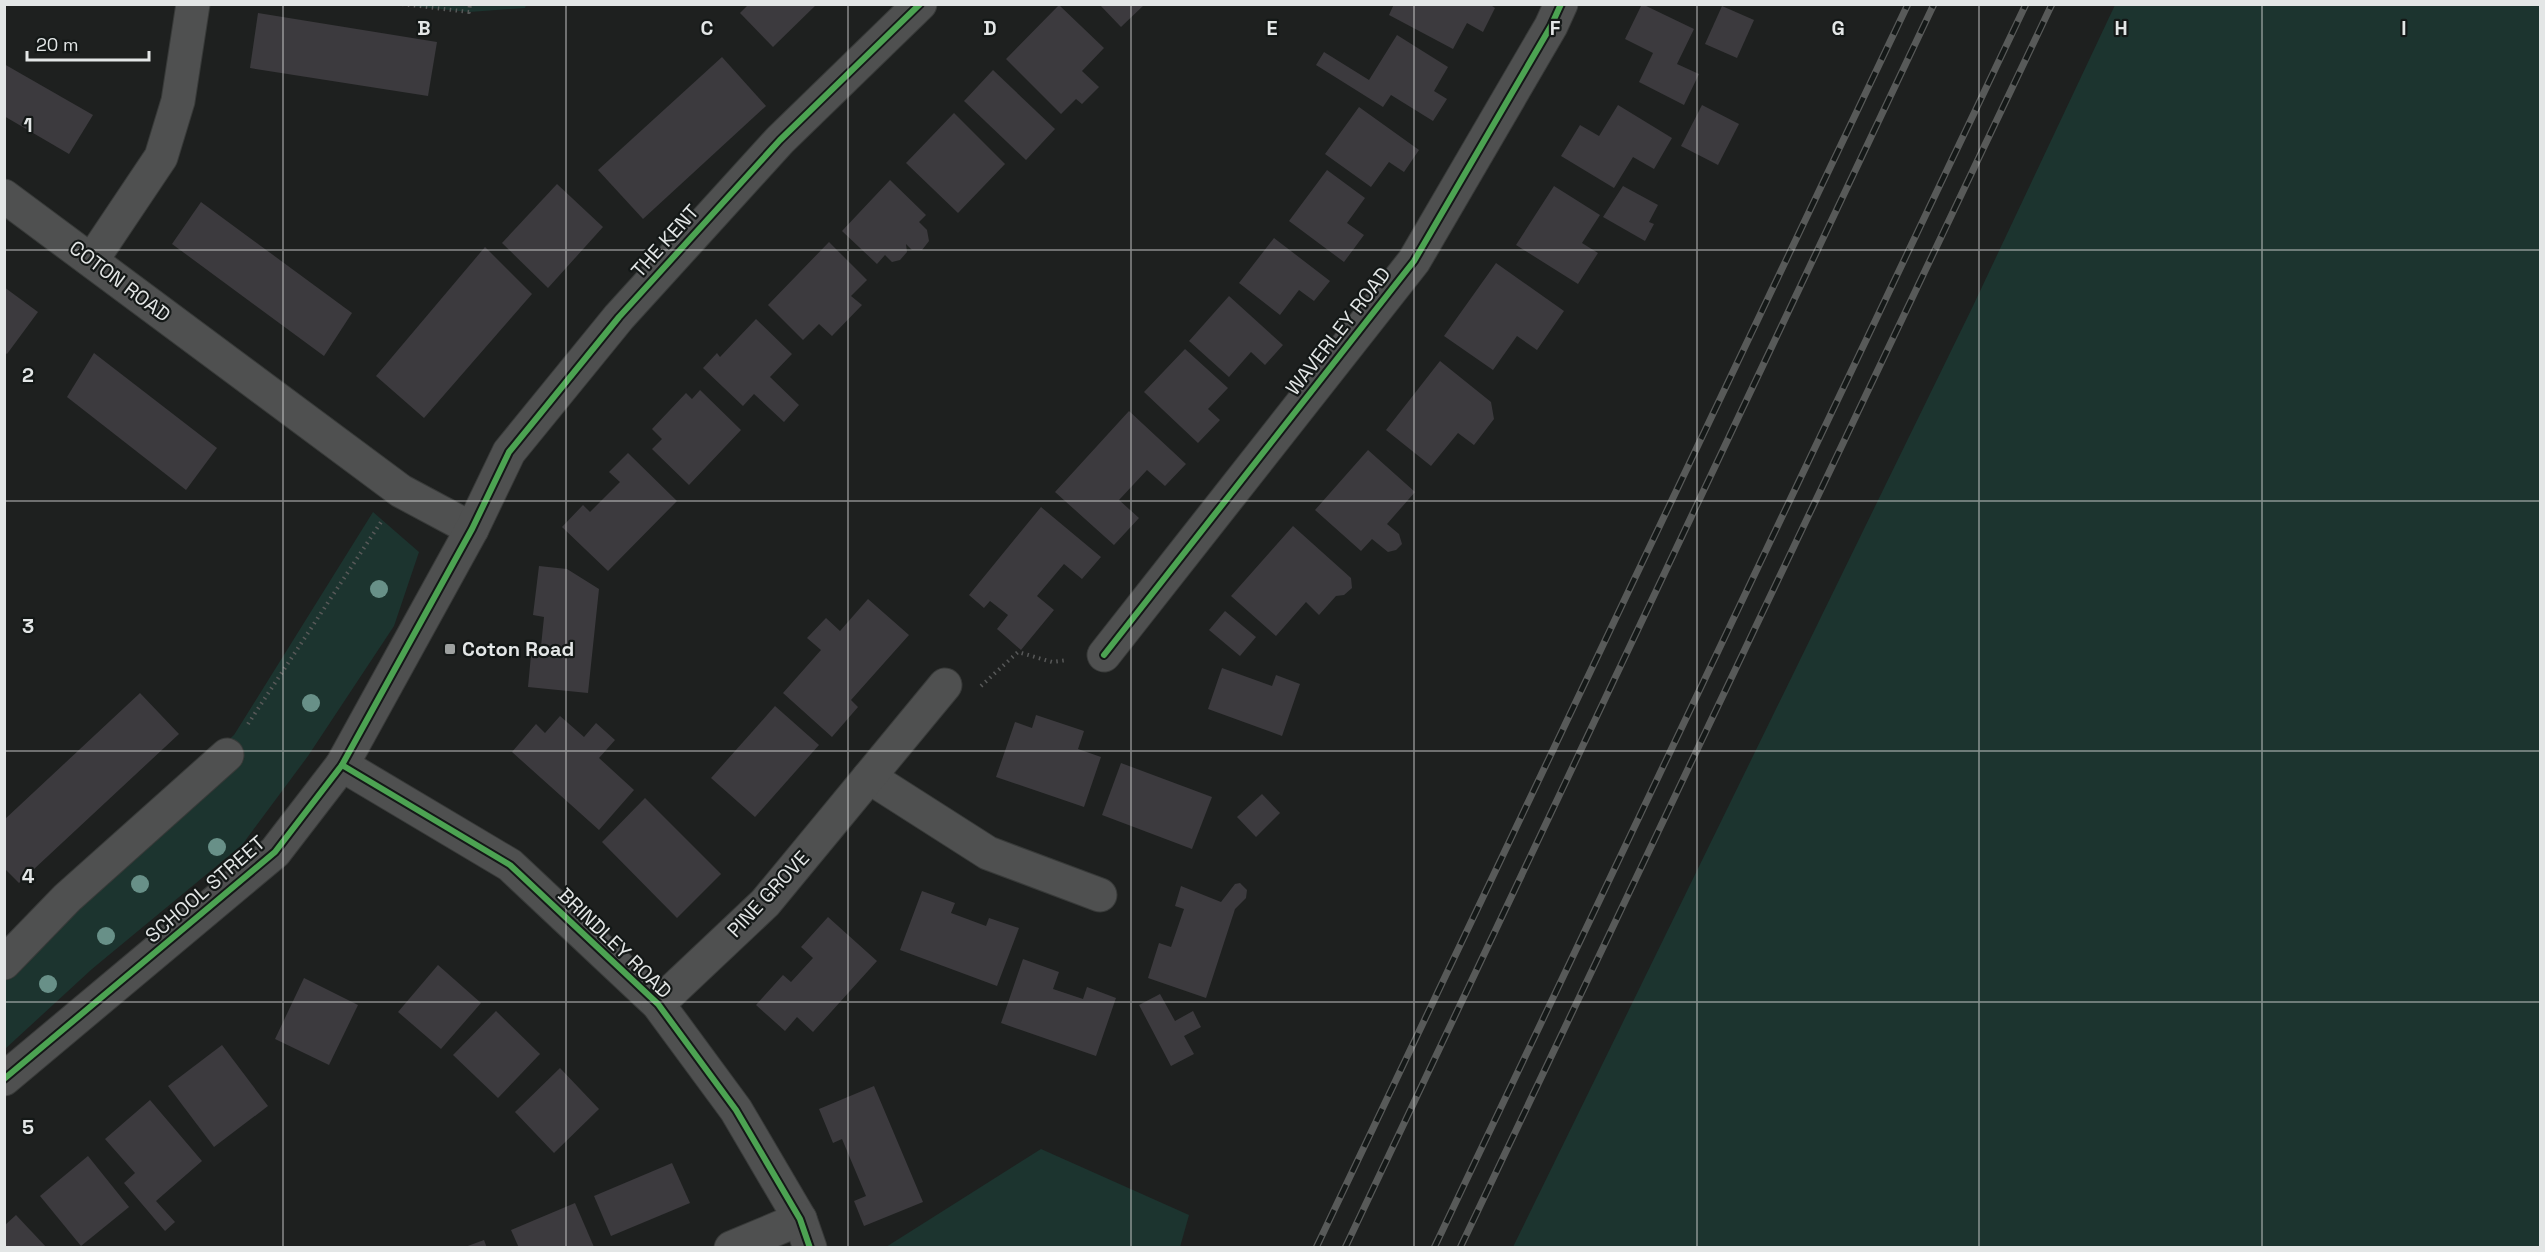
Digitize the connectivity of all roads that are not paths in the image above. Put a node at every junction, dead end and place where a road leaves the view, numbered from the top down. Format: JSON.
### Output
{"nodes":[{"id":1,"x":193,"y":4,"type":"edge"},
{"id":2,"x":920,"y":4,"type":"edge"},
{"id":3,"x":1561,"y":4,"type":"edge"},
{"id":4,"x":4,"y":196,"type":"edge"},
{"id":5,"x":92,"y":260,"type":"junction"},
{"id":6,"x":472,"y":529,"type":"junction"},
{"id":7,"x":1104,"y":654,"type":"road end"},
{"id":8,"x":945,"y":685,"type":"road end"},
{"id":9,"x":227,"y":755,"type":"road end"},
{"id":10,"x":342,"y":765,"type":"junction"},
{"id":11,"x":869,"y":777,"type":"junction"},
{"id":12,"x":1100,"y":895,"type":"dead end"},
{"id":13,"x":4,"y":963,"type":"edge"},
{"id":14,"x":658,"y":1004,"type":"junction"},
{"id":15,"x":4,"y":1079,"type":"edge"},
{"id":16,"x":805,"y":1233,"type":"edge"},
{"id":17,"x":731,"y":1248,"type":"edge"}],
"edges":[{"from":1,"to":5,"type":"street"},
{"from":2,"to":6,"type":"street","name":"THE KENT"},
{"from":3,"to":7,"type":"street","name":"WAVERLEY ROAD"},
{"from":4,"to":5,"type":"street","name":"COTON ROAD"},
{"from":5,"to":6,"type":"street","name":"COTON ROAD"},
{"from":6,"to":10,"type":"street","name":"SCHOOL STREET"},
{"from":8,"to":11,"type":"street","name":"PINE GROVE"},
{"from":9,"to":13,"type":"street"},
{"from":10,"to":14,"type":"street","name":"BRINDLEY ROAD"},
{"from":10,"to":15,"type":"street","name":"SCHOOL STREET"},
{"from":11,"to":12,"type":"street"},
{"from":11,"to":14,"type":"street","name":"PINE GROVE"},
{"from":14,"to":16,"type":"street","name":"BRINDLEY ROAD"},
{"from":16,"to":17,"type":"street"}]}
